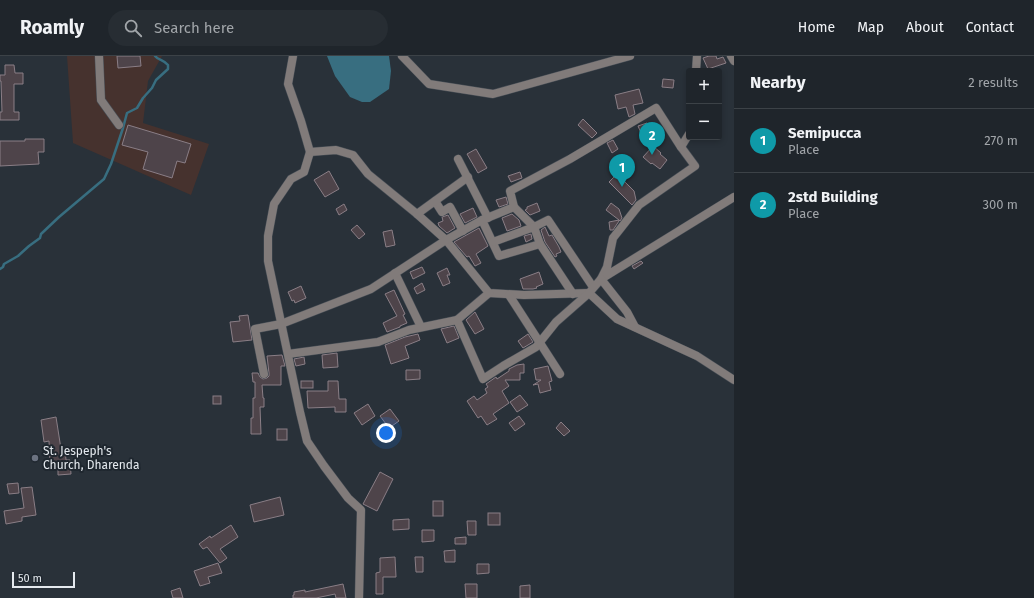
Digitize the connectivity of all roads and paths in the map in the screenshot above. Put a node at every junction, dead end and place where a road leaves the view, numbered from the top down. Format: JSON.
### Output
{"nodes":[{"id":1,"x":99,"y":56,"type":"edge"},
{"id":2,"x":293,"y":56,"type":"edge"},
{"id":3,"x":402,"y":56,"type":"edge"},
{"id":4,"x":630,"y":56,"type":"edge"},
{"id":5,"x":697,"y":56,"type":"edge"},
{"id":6,"x":731,"y":56,"type":"edge"},
{"id":7,"x":734,"y":61,"type":"edge"},
{"id":8,"x":696,"y":68,"type":"edge"},
{"id":9,"x":119,"y":126,"type":"dead end"},
{"id":10,"x":686,"y":139,"type":"edge"},
{"id":11,"x":681,"y":147,"type":"junction"},
{"id":12,"x":310,"y":152,"type":"junction"},
{"id":13,"x":458,"y":159,"type":"dead end"},
{"id":14,"x":468,"y":177,"type":"junction"},
{"id":15,"x":734,"y":197,"type":"edge"},
{"id":16,"x":435,"y":201,"type":"junction"},
{"id":17,"x":514,"y":207,"type":"junction"},
{"id":18,"x":417,"y":214,"type":"junction"},
{"id":19,"x":485,"y":219,"type":"junction"},
{"id":20,"x":534,"y":227,"type":"junction"},
{"id":21,"x":463,"y":231,"type":"junction"},
{"id":22,"x":446,"y":240,"type":"junction"},
{"id":23,"x":492,"y":242,"type":"junction"},
{"id":24,"x":540,"y":244,"type":"junction"},
{"id":25,"x":395,"y":273,"type":"junction"},
{"id":26,"x":601,"y":279,"type":"junction"},
{"id":27,"x":591,"y":290,"type":"junction"},
{"id":28,"x":489,"y":293,"type":"junction"},
{"id":29,"x":509,"y":294,"type":"junction"},
{"id":30,"x":573,"y":294,"type":"junction"},
{"id":31,"x":457,"y":320,"type":"junction"},
{"id":32,"x":281,"y":324,"type":"junction"},
{"id":33,"x":421,"y":327,"type":"junction"},
{"id":34,"x":635,"y":327,"type":"junction"},
{"id":35,"x":540,"y":342,"type":"junction"},
{"id":36,"x":288,"y":354,"type":"junction"},
{"id":37,"x":264,"y":374,"type":"dead end"},
{"id":38,"x":560,"y":374,"type":"dead end"},
{"id":39,"x":734,"y":380,"type":"edge"},
{"id":40,"x":359,"y":598,"type":"edge"}],
"edges":[{"from":1,"to":9,"type":"street"},
{"from":2,"to":12,"type":"street"},
{"from":3,"to":4,"type":"street"},
{"from":5,"to":8,"type":"street"},
{"from":6,"to":7,"type":"street"},
{"from":10,"to":11,"type":"street"},
{"from":11,"to":17,"type":"street"},
{"from":11,"to":26,"type":"street"},
{"from":12,"to":18,"type":"street"},
{"from":12,"to":32,"type":"street"},
{"from":13,"to":14,"type":"street"},
{"from":14,"to":16,"type":"street"},
{"from":14,"to":19,"type":"street"},
{"from":15,"to":26,"type":"street"},
{"from":16,"to":18,"type":"street"},
{"from":16,"to":21,"type":"street"},
{"from":17,"to":19,"type":"street"},
{"from":17,"to":20,"type":"street"},
{"from":18,"to":22,"type":"street"},
{"from":19,"to":21,"type":"street"},
{"from":19,"to":23,"type":"street"},
{"from":20,"to":23,"type":"street"},
{"from":20,"to":24,"type":"street"},
{"from":20,"to":27,"type":"street"},
{"from":21,"to":22,"type":"street"},
{"from":22,"to":25,"type":"street"},
{"from":22,"to":28,"type":"street"},
{"from":23,"to":24,"type":"street"},
{"from":24,"to":30,"type":"street"},
{"from":25,"to":32,"type":"street"},
{"from":25,"to":33,"type":"street"},
{"from":26,"to":27,"type":"street"},
{"from":26,"to":34,"type":"street"},
{"from":27,"to":30,"type":"street"},
{"from":27,"to":34,"type":"street"},
{"from":27,"to":35,"type":"street"},
{"from":28,"to":29,"type":"street"},
{"from":28,"to":31,"type":"street"},
{"from":29,"to":30,"type":"street"},
{"from":29,"to":35,"type":"street"},
{"from":31,"to":33,"type":"street"},
{"from":31,"to":35,"type":"street"},
{"from":32,"to":36,"type":"street"},
{"from":32,"to":37,"type":"street"},
{"from":33,"to":36,"type":"street"},
{"from":34,"to":39,"type":"street"},
{"from":35,"to":38,"type":"street"},
{"from":36,"to":40,"type":"street"}]}
